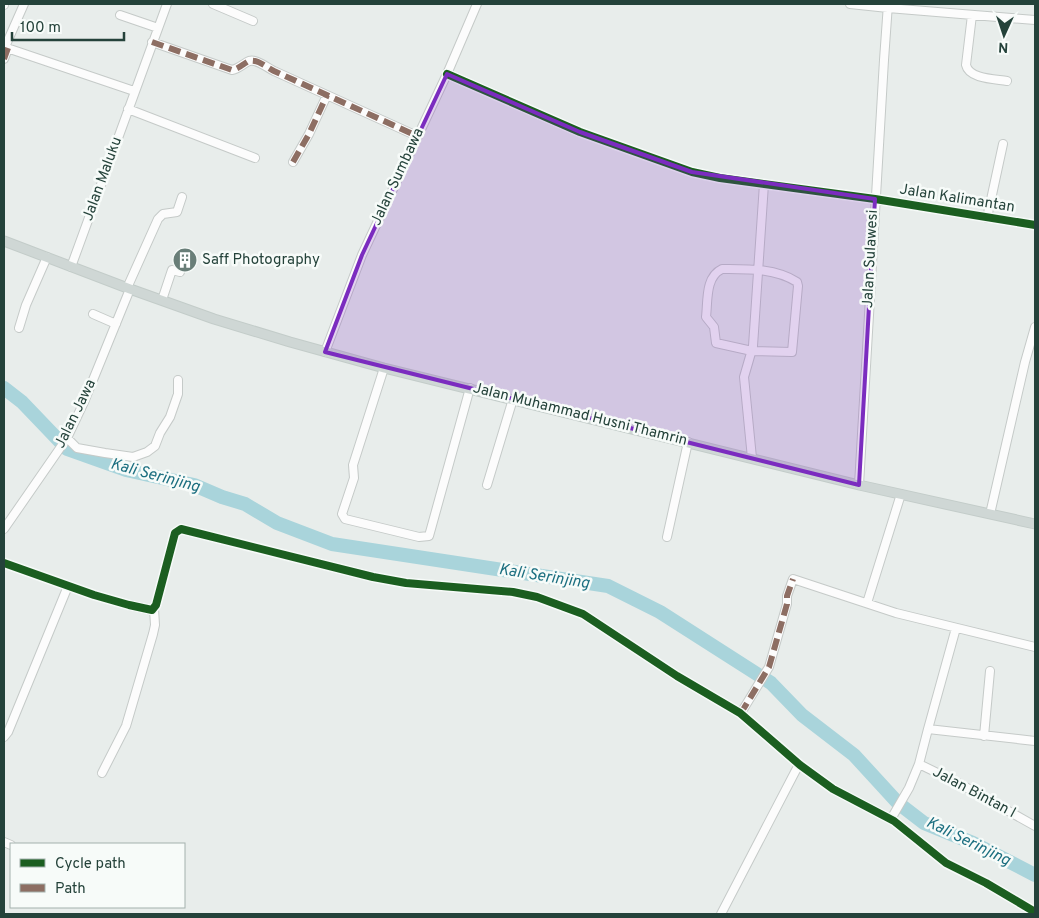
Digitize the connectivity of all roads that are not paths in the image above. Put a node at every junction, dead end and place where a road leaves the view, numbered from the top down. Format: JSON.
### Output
{"nodes":[{"id":1,"x":24,"y":4,"type":"edge"},
{"id":2,"x":167,"y":4,"type":"edge"},
{"id":3,"x":213,"y":4,"type":"edge"},
{"id":4,"x":477,"y":4,"type":"edge"},
{"id":5,"x":850,"y":4,"type":"edge"},
{"id":6,"x":888,"y":6,"type":"edge"},
{"id":7,"x":972,"y":15,"type":"junction"},
{"id":8,"x":120,"y":16,"type":"dead end"},
{"id":9,"x":1035,"y":20,"type":"edge"},
{"id":10,"x":253,"y":21,"type":"dead end"},
{"id":11,"x":158,"y":28,"type":"junction"},
{"id":12,"x":152,"y":42,"type":"junction"},
{"id":13,"x":5,"y":47,"type":"edge"},
{"id":14,"x":4,"y":59,"type":"edge"},
{"id":15,"x":447,"y":74,"type":"junction"},
{"id":16,"x":1007,"y":82,"type":"dead end"},
{"id":17,"x":134,"y":91,"type":"junction"},
{"id":18,"x":327,"y":95,"type":"junction"},
{"id":19,"x":128,"y":109,"type":"junction"},
{"id":20,"x":417,"y":136,"type":"junction"},
{"id":21,"x":1003,"y":144,"type":"dead end"},
{"id":22,"x":255,"y":158,"type":"dead end"},
{"id":23,"x":293,"y":162,"type":"dead end"},
{"id":24,"x":764,"y":184,"type":"junction"},
{"id":25,"x":182,"y":198,"type":"dead end"},
{"id":26,"x":875,"y":198,"type":"junction"},
{"id":27,"x":987,"y":218,"type":"junction"},
{"id":28,"x":1035,"y":225,"type":"edge"},
{"id":29,"x":4,"y":240,"type":"edge"},
{"id":30,"x":46,"y":257,"type":"junction"},
{"id":31,"x":71,"y":267,"type":"junction"},
{"id":32,"x":758,"y":270,"type":"junction"},
{"id":33,"x":180,"y":272,"type":"dead end"},
{"id":34,"x":129,"y":288,"type":"junction"},
{"id":35,"x":162,"y":300,"type":"junction"},
{"id":36,"x":92,"y":314,"type":"dead end"},
{"id":37,"x":116,"y":324,"type":"junction"},
{"id":38,"x":1035,"y":327,"type":"edge"},
{"id":39,"x":19,"y":328,"type":"dead end"},
{"id":40,"x":752,"y":351,"type":"junction"},
{"id":41,"x":325,"y":352,"type":"junction"},
{"id":42,"x":384,"y":368,"type":"junction"},
{"id":43,"x":178,"y":380,"type":"dead end"},
{"id":44,"x":470,"y":388,"type":"junction"},
{"id":45,"x":513,"y":399,"type":"junction"},
{"id":46,"x":66,"y":440,"type":"junction"},
{"id":47,"x":688,"y":442,"type":"junction"},
{"id":48,"x":752,"y":458,"type":"junction"},
{"id":49,"x":487,"y":485,"type":"dead end"},
{"id":50,"x":859,"y":485,"type":"junction"},
{"id":51,"x":901,"y":494,"type":"junction"},
{"id":52,"x":990,"y":514,"type":"junction"},
{"id":53,"x":1035,"y":524,"type":"edge"},
{"id":54,"x":4,"y":529,"type":"edge"},
{"id":55,"x":667,"y":537,"type":"dead end"},
{"id":56,"x":4,"y":563,"type":"edge"},
{"id":57,"x":68,"y":586,"type":"junction"},
{"id":58,"x":867,"y":603,"type":"junction"},
{"id":59,"x":154,"y":609,"type":"junction"},
{"id":60,"x":956,"y":628,"type":"junction"},
{"id":61,"x":1035,"y":647,"type":"edge"},
{"id":62,"x":990,"y":671,"type":"dead end"},
{"id":63,"x":742,"y":711,"type":"junction"},
{"id":64,"x":928,"y":729,"type":"junction"},
{"id":65,"x":984,"y":736,"type":"junction"},
{"id":66,"x":4,"y":737,"type":"edge"},
{"id":67,"x":1035,"y":741,"type":"edge"},
{"id":68,"x":919,"y":764,"type":"junction"},
{"id":69,"x":800,"y":765,"type":"junction"},
{"id":70,"x":102,"y":772,"type":"dead end"},
{"id":71,"x":891,"y":819,"type":"junction"},
{"id":72,"x":1035,"y":826,"type":"edge"},
{"id":73,"x":1035,"y":912,"type":"edge"},
{"id":74,"x":720,"y":914,"type":"edge"}],
"edges":[{"from":1,"to":13,"type":"street"},
{"from":2,"to":11,"type":"street","name":"Jalan Maluku"},
{"from":3,"to":10,"type":"street"},
{"from":4,"to":15,"type":"street","name":"Jalan Sumbawa"},
{"from":5,"to":6,"type":"street"},
{"from":6,"to":7,"type":"street"},
{"from":6,"to":26,"type":"street","name":"Jalan Sulawesi"},
{"from":7,"to":9,"type":"street"},
{"from":7,"to":16,"type":"street"},
{"from":8,"to":11,"type":"street"},
{"from":11,"to":12,"type":"street","name":"Jalan Maluku"},
{"from":12,"to":17,"type":"street","name":"Jalan Maluku"},
{"from":12,"to":18,"type":"street"},
{"from":13,"to":14,"type":"street"},
{"from":13,"to":17,"type":"street"},
{"from":15,"to":20,"type":"street","name":"Jalan Sumbawa"},
{"from":15,"to":24,"type":"street","name":"Jalan Kalimantan"},
{"from":17,"to":19,"type":"street","name":"Jalan Maluku"},
{"from":18,"to":20,"type":"street"},
{"from":18,"to":23,"type":"street"},
{"from":19,"to":22,"type":"street"},
{"from":19,"to":31,"type":"street","name":"Jalan Maluku"},
{"from":20,"to":41,"type":"street","name":"Jalan Sumbawa"},
{"from":21,"to":27,"type":"street"},
{"from":24,"to":26,"type":"street","name":"Jalan Kalimantan"},
{"from":24,"to":32,"type":"street"},
{"from":25,"to":34,"type":"street","name":"Jalan Jawa"},
{"from":26,"to":27,"type":"street","name":"Jalan Kalimantan"},
{"from":26,"to":50,"type":"street","name":"Jalan Sulawesi"},
{"from":27,"to":28,"type":"street","name":"Jalan Kalimantan"},
{"from":29,"to":30,"type":"main road","name":"Jalan Muhammad Husni Thamrin"},
{"from":30,"to":31,"type":"main road","name":"Jalan Muhammad Husni Thamrin"},
{"from":30,"to":39,"type":"street"},
{"from":31,"to":34,"type":"main road","name":"Jalan Muhammad Husni Thamrin"},
{"from":32,"to":40,"type":"street"},
{"from":32,"to":40,"type":"street"},
{"from":32,"to":40,"type":"street"},
{"from":33,"to":35,"type":"street"},
{"from":34,"to":35,"type":"main road","name":"Jalan Muhammad Husni Thamrin"},
{"from":34,"to":37,"type":"street","name":"Jalan Jawa"},
{"from":35,"to":41,"type":"main road","name":"Jalan Muhammad Husni Thamrin"},
{"from":36,"to":37,"type":"street"},
{"from":37,"to":46,"type":"street","name":"Jalan Jawa"},
{"from":38,"to":52,"type":"street"},
{"from":40,"to":48,"type":"street"},
{"from":41,"to":42,"type":"main road","name":"Jalan Muhammad Husni Thamrin"},
{"from":42,"to":44,"type":"main road","name":"Jalan Muhammad Husni Thamrin"},
{"from":42,"to":44,"type":"street"},
{"from":43,"to":46,"type":"street"},
{"from":44,"to":45,"type":"main road","name":"Jalan Muhammad Husni Thamrin"},
{"from":45,"to":47,"type":"main road","name":"Jalan Muhammad Husni Thamrin"},
{"from":45,"to":49,"type":"street"},
{"from":46,"to":54,"type":"street","name":"Jalan Jawa"},
{"from":47,"to":48,"type":"main road","name":"Jalan Muhammad Husni Thamrin"},
{"from":47,"to":55,"type":"street"},
{"from":48,"to":50,"type":"main road","name":"Jalan Muhammad Husni Thamrin"},
{"from":50,"to":51,"type":"main road","name":"Jalan Muhammad Husni Thamrin"},
{"from":51,"to":52,"type":"main road","name":"Jalan Muhammad Husni Thamrin"},
{"from":51,"to":58,"type":"street"},
{"from":52,"to":53,"type":"main road","name":"Jalan Muhammad Husni Thamrin"},
{"from":56,"to":57,"type":"street"},
{"from":57,"to":59,"type":"street"},
{"from":57,"to":66,"type":"street"},
{"from":58,"to":60,"type":"street"},
{"from":58,"to":63,"type":"street"},
{"from":59,"to":63,"type":"street"},
{"from":59,"to":70,"type":"street"},
{"from":60,"to":61,"type":"street"},
{"from":60,"to":64,"type":"street","name":"Jalan Bintan I"},
{"from":62,"to":65,"type":"street"},
{"from":63,"to":69,"type":"street"},
{"from":64,"to":65,"type":"street"},
{"from":64,"to":68,"type":"street","name":"Jalan Bintan I"},
{"from":65,"to":67,"type":"street"},
{"from":68,"to":71,"type":"street"},
{"from":68,"to":72,"type":"street","name":"Jalan Bintan I"},
{"from":69,"to":71,"type":"street"},
{"from":69,"to":74,"type":"street"},
{"from":71,"to":73,"type":"street"}]}
